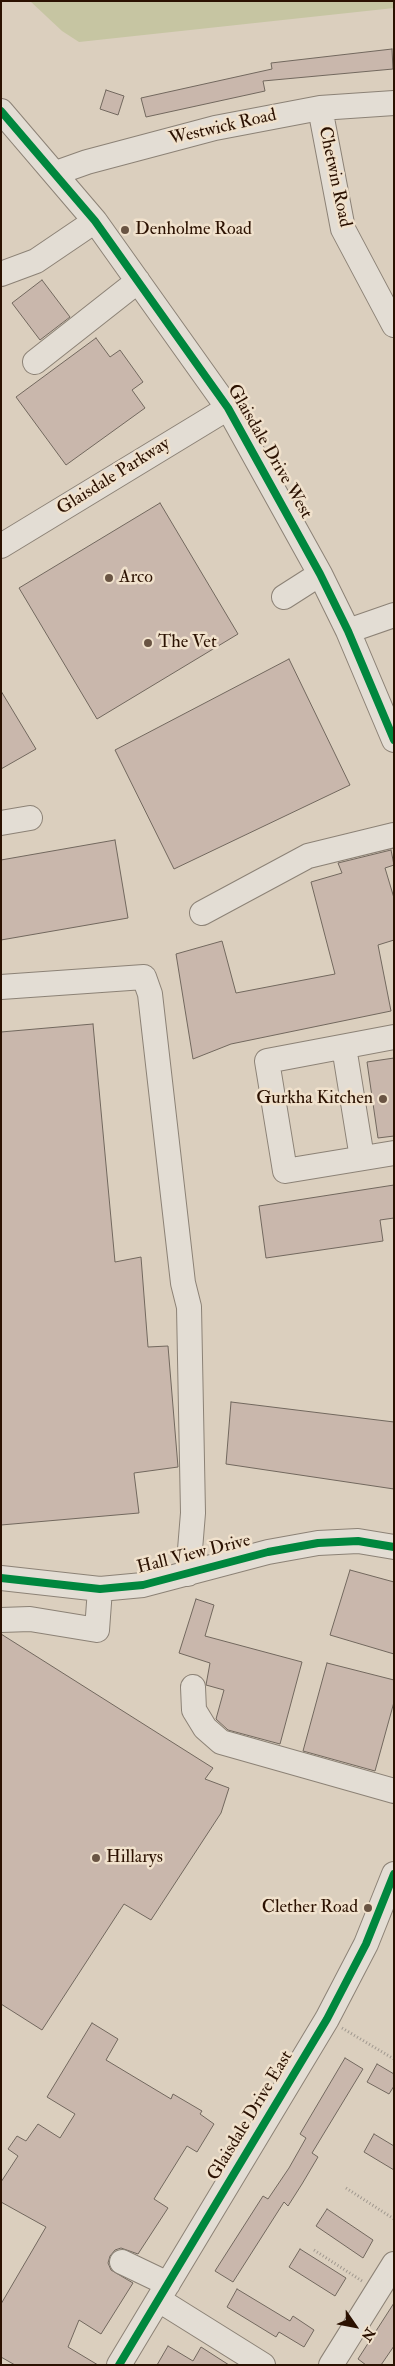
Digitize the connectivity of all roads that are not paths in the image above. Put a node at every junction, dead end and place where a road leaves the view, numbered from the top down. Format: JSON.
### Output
{"nodes":[{"id":1,"x":394,"y":103,"type":"edge"},
{"id":2,"x":320,"y":108,"type":"junction"},
{"id":3,"x":5,"y":123,"type":"edge"},
{"id":4,"x":56,"y":173,"type":"junction"},
{"id":5,"x":95,"y":221,"type":"junction"},
{"id":6,"x":1,"y":274,"type":"edge"},
{"id":7,"x":138,"y":281,"type":"junction"},
{"id":8,"x":394,"y":325,"type":"edge"},
{"id":9,"x":35,"y":362,"type":"dead end"},
{"id":10,"x":228,"y":408,"type":"junction"},
{"id":11,"x":1,"y":546,"type":"edge"},
{"id":12,"x":320,"y":574,"type":"junction"},
{"id":13,"x":284,"y":597,"type":"dead end"},
{"id":14,"x":394,"y":614,"type":"edge"},
{"id":15,"x":348,"y":631,"type":"junction"},
{"id":16,"x":394,"y":740,"type":"edge"},
{"id":17,"x":30,"y":818,"type":"dead end"},
{"id":18,"x":1,"y":823,"type":"edge"},
{"id":19,"x":394,"y":835,"type":"edge"},
{"id":20,"x":202,"y":913,"type":"dead end"},
{"id":21,"x":1,"y":988,"type":"edge"},
{"id":22,"x":394,"y":1037,"type":"edge"},
{"id":23,"x":344,"y":1046,"type":"junction"},
{"id":24,"x":394,"y":1153,"type":"edge"},
{"id":25,"x":362,"y":1158,"type":"junction"},
{"id":26,"x":394,"y":1547,"type":"edge"},
{"id":27,"x":188,"y":1574,"type":"junction"},
{"id":28,"x":1,"y":1578,"type":"edge"},
{"id":29,"x":100,"y":1589,"type":"junction"},
{"id":30,"x":1,"y":1620,"type":"edge"},
{"id":31,"x":194,"y":1687,"type":"dead end"},
{"id":32,"x":394,"y":1791,"type":"edge"},
{"id":33,"x":394,"y":1874,"type":"edge"},
{"id":34,"x":122,"y":2262,"type":"dead end"},
{"id":35,"x":394,"y":2264,"type":"edge"},
{"id":36,"x":164,"y":2292,"type":"junction"},
{"id":37,"x":119,"y":2365,"type":"edge"},
{"id":38,"x":263,"y":2365,"type":"edge"},
{"id":39,"x":330,"y":2365,"type":"edge"}],
"edges":[{"from":1,"to":2,"type":"street","name":"Westwick Road"},
{"from":2,"to":4,"type":"street","name":"Westwick Road"},
{"from":2,"to":8,"type":"street","name":"Chetwin Road"},
{"from":3,"to":4,"type":"street","name":"Glaisdale Drive West"},
{"from":4,"to":5,"type":"street","name":"Glaisdale Drive West"},
{"from":5,"to":6,"type":"street"},
{"from":5,"to":7,"type":"street","name":"Glaisdale Drive West"},
{"from":7,"to":9,"type":"street"},
{"from":7,"to":10,"type":"street","name":"Glaisdale Drive West"},
{"from":10,"to":11,"type":"street","name":"Glaisdale Parkway"},
{"from":10,"to":12,"type":"street","name":"Glaisdale Drive West"},
{"from":12,"to":13,"type":"street"},
{"from":12,"to":15,"type":"street","name":"Glaisdale Drive West"},
{"from":14,"to":15,"type":"street"},
{"from":15,"to":16,"type":"street","name":"Glaisdale Drive West"},
{"from":17,"to":18,"type":"street"},
{"from":19,"to":20,"type":"street"},
{"from":21,"to":27,"type":"street"},
{"from":22,"to":23,"type":"street"},
{"from":23,"to":25,"type":"street"},
{"from":23,"to":25,"type":"street"},
{"from":24,"to":25,"type":"street"},
{"from":26,"to":27,"type":"street","name":"Hall View Drive"},
{"from":27,"to":29,"type":"street","name":"Hall View Drive"},
{"from":28,"to":29,"type":"street","name":"Hall View Drive"},
{"from":29,"to":30,"type":"street"},
{"from":31,"to":32,"type":"street"},
{"from":33,"to":36,"type":"street","name":"Glaisdale Drive East"},
{"from":34,"to":36,"type":"street"},
{"from":35,"to":39,"type":"street"},
{"from":36,"to":37,"type":"street","name":"Glaisdale Drive East"},
{"from":36,"to":38,"type":"street"}]}
